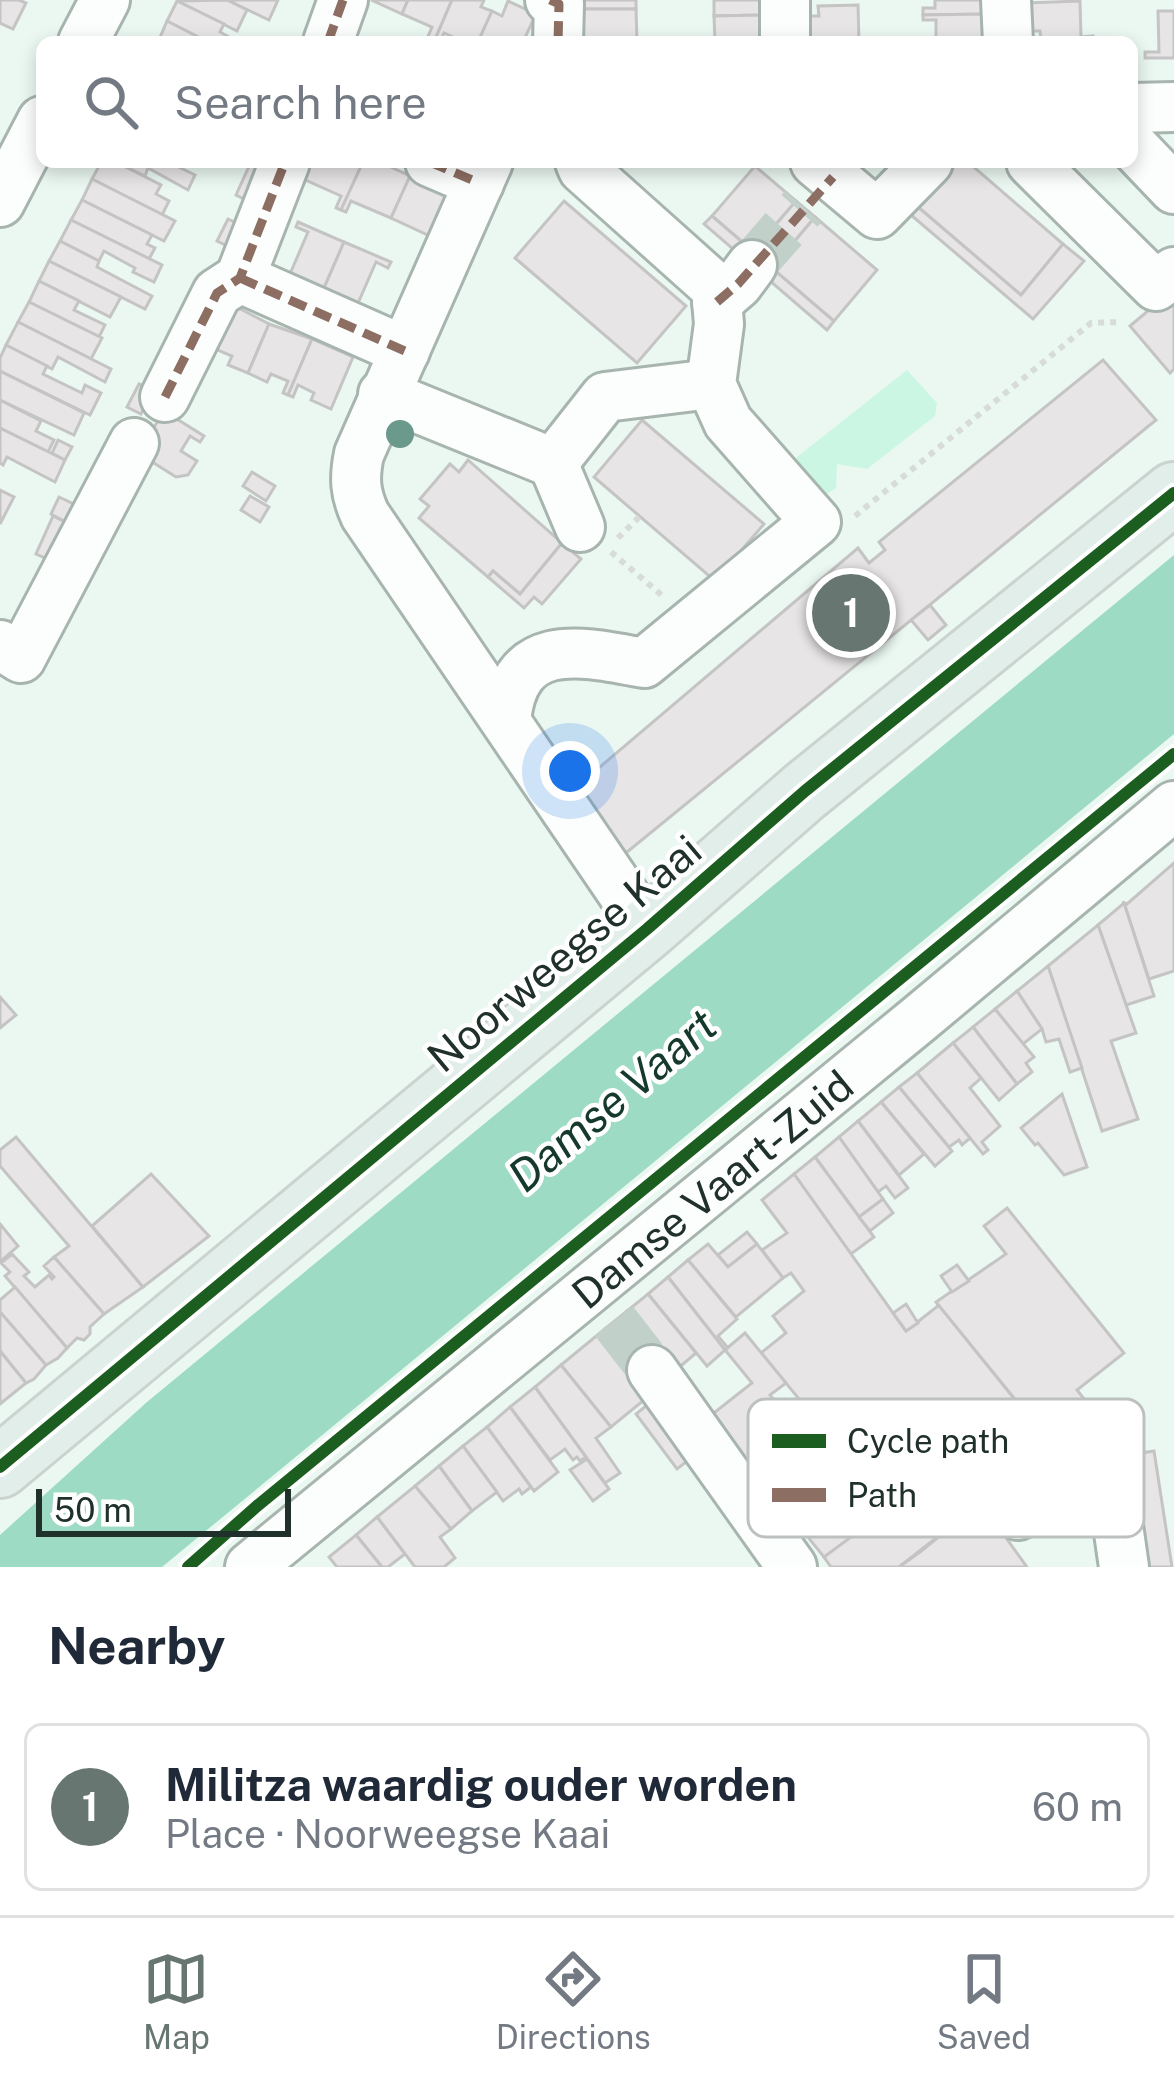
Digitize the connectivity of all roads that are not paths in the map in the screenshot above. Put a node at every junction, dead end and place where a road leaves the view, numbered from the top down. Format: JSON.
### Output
{"nodes":[{"id":1,"x":105,"y":0,"type":"edge"},
{"id":2,"x":343,"y":0,"type":"edge"},
{"id":3,"x":550,"y":0,"type":"edge"},
{"id":4,"x":784,"y":0,"type":"edge"},
{"id":5,"x":1006,"y":0,"type":"edge"},
{"id":6,"x":86,"y":36,"type":"edge"},
{"id":7,"x":330,"y":36,"type":"edge"},
{"id":8,"x":558,"y":36,"type":"edge"},
{"id":9,"x":785,"y":36,"type":"edge"},
{"id":10,"x":1008,"y":36,"type":"edge"},
{"id":11,"x":1174,"y":107,"type":"edge"},
{"id":12,"x":1138,"y":108,"type":"edge"},
{"id":13,"x":36,"y":130,"type":"edge"},
{"id":14,"x":1138,"y":151,"type":"edge"},
{"id":15,"x":282,"y":168,"type":"edge"},
{"id":16,"x":583,"y":168,"type":"edge"},
{"id":17,"x":922,"y":168,"type":"edge"},
{"id":18,"x":1037,"y":168,"type":"edge"},
{"id":19,"x":484,"y":173,"type":"edge"},
{"id":20,"x":6,"y":178,"type":"edge"},
{"id":21,"x":817,"y":182,"type":"edge"},
{"id":22,"x":1174,"y":190,"type":"edge"},
{"id":23,"x":752,"y":265,"type":"tunnel mouth"},
{"id":24,"x":1174,"y":272,"type":"edge"},
{"id":25,"x":240,"y":278,"type":"junction"},
{"id":26,"x":717,"y":302,"type":"junction"},
{"id":27,"x":405,"y":351,"type":"junction"},
{"id":28,"x":711,"y":384,"type":"junction"},
{"id":29,"x":383,"y":394,"type":"junction"},
{"id":30,"x":165,"y":397,"type":"dead end"},
{"id":31,"x":134,"y":443,"type":"dead end"},
{"id":32,"x":553,"y":463,"type":"junction"},
{"id":33,"x":1174,"y":493,"type":"edge"},
{"id":34,"x":580,"y":527,"type":"dead end"},
{"id":35,"x":0,"y":645,"type":"edge"},
{"id":36,"x":506,"y":721,"type":"junction"},
{"id":37,"x":1174,"y":806,"type":"edge"},
{"id":38,"x":647,"y":928,"type":"junction"},
{"id":39,"x":652,"y":1370,"type":"tunnel mouth"},
{"id":40,"x":0,"y":1467,"type":"edge"},
{"id":41,"x":748,"y":1505,"type":"edge"},
{"id":42,"x":771,"y":1537,"type":"edge"},
{"id":43,"x":1120,"y":1537,"type":"edge"},
{"id":44,"x":250,"y":1567,"type":"edge"},
{"id":45,"x":792,"y":1567,"type":"edge"},
{"id":46,"x":1124,"y":1567,"type":"edge"}],
"edges":[{"from":1,"to":6,"type":"street"},
{"from":2,"to":7,"type":"street"},
{"from":3,"to":8,"type":"street"},
{"from":4,"to":9,"type":"street"},
{"from":5,"to":10,"type":"street"},
{"from":11,"to":12,"type":"street"},
{"from":13,"to":20,"type":"street"},
{"from":14,"to":22,"type":"street"},
{"from":15,"to":25,"type":"street"},
{"from":16,"to":26,"type":"street"},
{"from":17,"to":21,"type":"street"},
{"from":18,"to":24,"type":"street"},
{"from":19,"to":27,"type":"street"},
{"from":23,"to":26,"type":"street"},
{"from":25,"to":27,"type":"street"},
{"from":25,"to":30,"type":"street"},
{"from":26,"to":28,"type":"street"},
{"from":27,"to":29,"type":"street"},
{"from":28,"to":32,"type":"street"},
{"from":28,"to":36,"type":"street"},
{"from":29,"to":32,"type":"street"},
{"from":29,"to":36,"type":"street"},
{"from":31,"to":35,"type":"street"},
{"from":32,"to":34,"type":"street"},
{"from":33,"to":38,"type":"main road","name":"Noorweegse Kaai"},
{"from":36,"to":38,"type":"street"},
{"from":37,"to":44,"type":"street","name":"Damse Vaart-Zuid"},
{"from":38,"to":40,"type":"main road","name":"Noorweegse Kaai"},
{"from":39,"to":41,"type":"street"},
{"from":42,"to":45,"type":"street"},
{"from":43,"to":46,"type":"street"}]}
